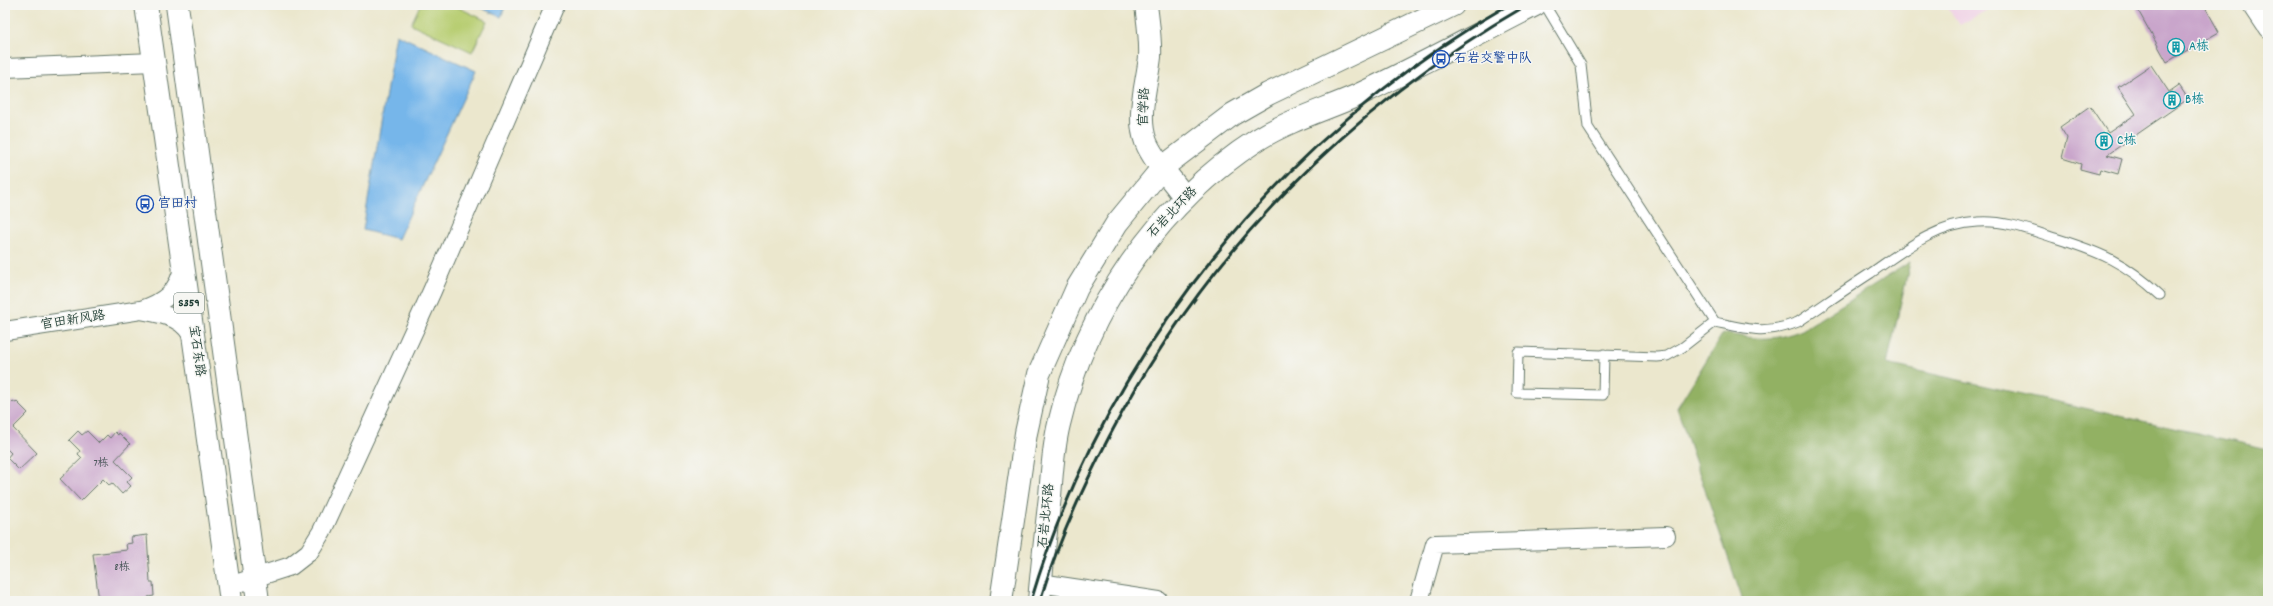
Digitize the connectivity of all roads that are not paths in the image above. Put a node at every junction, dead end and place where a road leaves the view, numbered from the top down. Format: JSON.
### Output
{"nodes":[{"id":1,"x":146,"y":5,"type":"edge"},
{"id":2,"x":177,"y":5,"type":"edge"},
{"id":3,"x":555,"y":5,"type":"edge"},
{"id":4,"x":1146,"y":5,"type":"edge"},
{"id":5,"x":1453,"y":5,"type":"edge"},
{"id":6,"x":1535,"y":5,"type":"edge"},
{"id":7,"x":1545,"y":5,"type":"edge"},
{"id":8,"x":2252,"y":5,"type":"edge"},
{"id":9,"x":2268,"y":29,"type":"edge"},
{"id":10,"x":154,"y":62,"type":"junction"},
{"id":11,"x":5,"y":68,"type":"edge"},
{"id":12,"x":1163,"y":167,"type":"junction"},
{"id":13,"x":1185,"y":198,"type":"junction"},
{"id":14,"x":183,"y":262,"type":"junction"},
{"id":15,"x":2160,"y":294,"type":"dead end"},
{"id":16,"x":141,"y":310,"type":"junction"},
{"id":17,"x":1716,"y":322,"type":"junction"},
{"id":18,"x":5,"y":331,"type":"edge"},
{"id":19,"x":194,"y":342,"type":"junction"},
{"id":20,"x":1604,"y":354,"type":"junction"},
{"id":21,"x":1666,"y":536,"type":"dead end"},
{"id":22,"x":255,"y":578,"type":"junction"},
{"id":23,"x":1040,"y":592,"type":"edge"},
{"id":24,"x":230,"y":594,"type":"edge"},
{"id":25,"x":258,"y":601,"type":"edge"},
{"id":26,"x":1001,"y":601,"type":"edge"},
{"id":27,"x":1159,"y":601,"type":"edge"},
{"id":28,"x":1419,"y":601,"type":"edge"}],
"edges":[{"from":1,"to":10,"type":"main road","name":"宝石东路","number":"S359"},
{"from":2,"to":22,"type":"main road","number":"S359"},
{"from":3,"to":22,"type":"street"},
{"from":4,"to":12,"type":"main road","name":"官学路"},
{"from":5,"to":12,"type":"main road"},
{"from":6,"to":13,"type":"main road","name":"石岩北环路"},
{"from":7,"to":17,"type":"lane"},
{"from":8,"to":9,"type":"street"},
{"from":10,"to":11,"type":"street"},
{"from":10,"to":14,"type":"main road","name":"宝石东路","number":"S359"},
{"from":12,"to":13,"type":"main road","name":"官学路"},
{"from":12,"to":26,"type":"main road"},
{"from":13,"to":23,"type":"main road","name":"石岩北环路"},
{"from":14,"to":16,"type":"street","name":"官田新风路"},
{"from":14,"to":19,"type":"main road","name":"宝石东路","number":"S359"},
{"from":15,"to":17,"type":"lane"},
{"from":16,"to":18,"type":"street","name":"官田新风路"},
{"from":16,"to":19,"type":"street","name":"官田新风路"},
{"from":17,"to":20,"type":"lane"},
{"from":19,"to":24,"type":"main road","name":"宝石东路","number":"S359"},
{"from":20,"to":20,"type":"lane"},
{"from":21,"to":28,"type":"street"},
{"from":22,"to":24,"type":"street"},
{"from":22,"to":25,"type":"main road","number":"S359"},
{"from":23,"to":27,"type":"street"}]}
